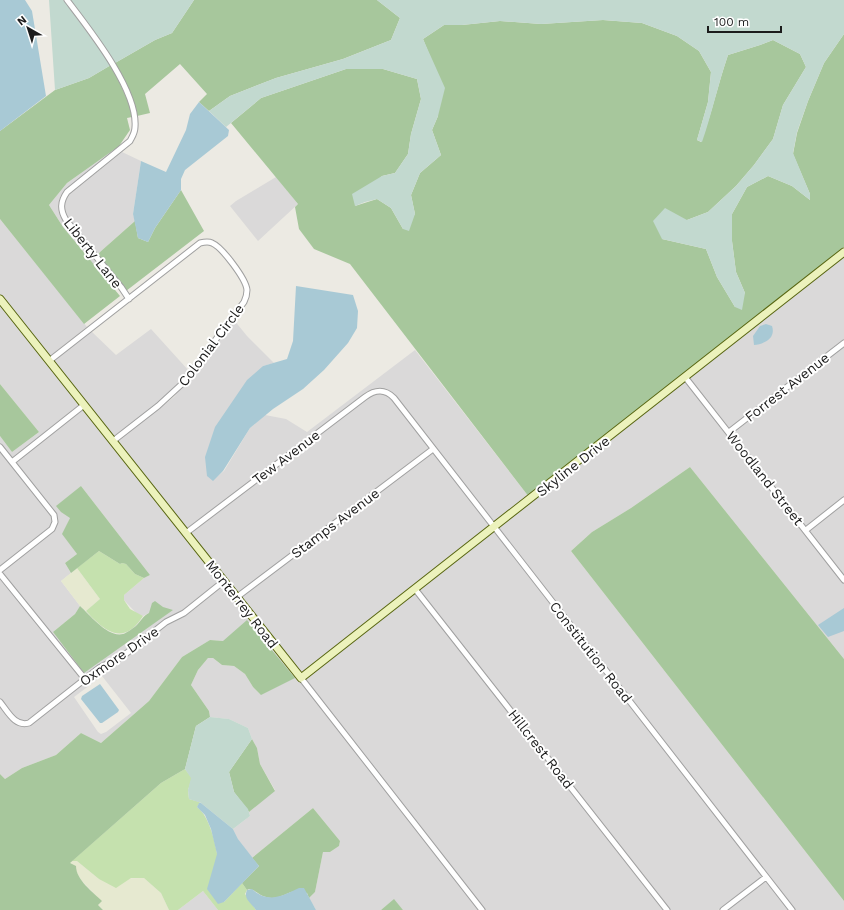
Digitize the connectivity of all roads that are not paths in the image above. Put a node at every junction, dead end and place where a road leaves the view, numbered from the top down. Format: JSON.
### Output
{"nodes":[{"id":1,"x":67,"y":0,"type":"edge"},
{"id":2,"x":844,"y":252,"type":"edge"},
{"id":3,"x":0,"y":299,"type":"edge"},
{"id":4,"x":129,"y":299,"type":"junction"},
{"id":5,"x":844,"y":343,"type":"edge"},
{"id":6,"x":49,"y":361,"type":"junction"},
{"id":7,"x":685,"y":377,"type":"junction"},
{"id":8,"x":390,"y":394,"type":"joint"},
{"id":9,"x":84,"y":405,"type":"junction"},
{"id":10,"x":729,"y":432,"type":"junction"},
{"id":11,"x":113,"y":441,"type":"junction"},
{"id":12,"x":0,"y":447,"type":"edge"},
{"id":13,"x":433,"y":449,"type":"junction"},
{"id":14,"x":12,"y":462,"type":"junction"},
{"id":15,"x":844,"y":500,"type":"edge"},
{"id":16,"x":495,"y":528,"type":"junction"},
{"id":17,"x":806,"y":530,"type":"junction"},
{"id":18,"x":186,"y":533,"type":"junction"},
{"id":19,"x":0,"y":570,"type":"edge"},
{"id":20,"x":0,"y":574,"type":"edge"},
{"id":21,"x":844,"y":580,"type":"edge"},
{"id":22,"x":224,"y":581,"type":"junction"},
{"id":23,"x":415,"y":589,"type":"junction"},
{"id":24,"x":237,"y":597,"type":"junction"},
{"id":25,"x":301,"y":678,"type":"junction"},
{"id":26,"x":84,"y":679,"type":"junction"},
{"id":27,"x":0,"y":702,"type":"edge"},
{"id":28,"x":766,"y":877,"type":"junction"},
{"id":29,"x":482,"y":910,"type":"edge"},
{"id":30,"x":666,"y":910,"type":"edge"},
{"id":31,"x":722,"y":910,"type":"edge"},
{"id":32,"x":792,"y":910,"type":"edge"}],
"edges":[{"from":1,"to":4,"type":"street","name":"Liberty Lane"},
{"from":2,"to":7,"type":"street","name":"Skyline Drive"},
{"from":3,"to":6,"type":"street","name":"Monterrey Road"},
{"from":4,"to":6,"type":"street","name":"Colonial Circle"},
{"from":4,"to":11,"type":"street","name":"Colonial Circle"},
{"from":5,"to":10,"type":"street","name":"Forrest Avenue"},
{"from":6,"to":9,"type":"street","name":"Monterrey Road"},
{"from":7,"to":10,"type":"street","name":"Woodland Street"},
{"from":7,"to":16,"type":"street","name":"Skyline Drive"},
{"from":8,"to":13,"type":"street","name":"Constitution Road"},
{"from":8,"to":18,"type":"street","name":"Tew Avenue"},
{"from":9,"to":11,"type":"street","name":"Monterrey Road"},
{"from":9,"to":14,"type":"street"},
{"from":10,"to":17,"type":"street","name":"Woodland Street"},
{"from":11,"to":18,"type":"street","name":"Monterrey Road"},
{"from":12,"to":14,"type":"street"},
{"from":13,"to":16,"type":"street","name":"Constitution Road"},
{"from":13,"to":24,"type":"street","name":"Stamps Avenue"},
{"from":14,"to":19,"type":"street"},
{"from":15,"to":17,"type":"street"},
{"from":16,"to":23,"type":"street","name":"Skyline Drive"},
{"from":16,"to":28,"type":"street","name":"Constitution Road"},
{"from":17,"to":21,"type":"street","name":"Woodland Street"},
{"from":18,"to":22,"type":"street","name":"Monterrey Road"},
{"from":20,"to":26,"type":"street"},
{"from":22,"to":24,"type":"street","name":"Monterrey Road"},
{"from":22,"to":26,"type":"street","name":"Oxmore Drive"},
{"from":23,"to":25,"type":"street","name":"Skyline Drive"},
{"from":23,"to":30,"type":"street","name":"Hillcrest Road"},
{"from":24,"to":25,"type":"street","name":"Monterrey Road"},
{"from":25,"to":29,"type":"street","name":"Monterrey Road"},
{"from":26,"to":27,"type":"street","name":"Oxmore Drive"},
{"from":28,"to":31,"type":"street"},
{"from":28,"to":32,"type":"street","name":"Constitution Road"}]}
